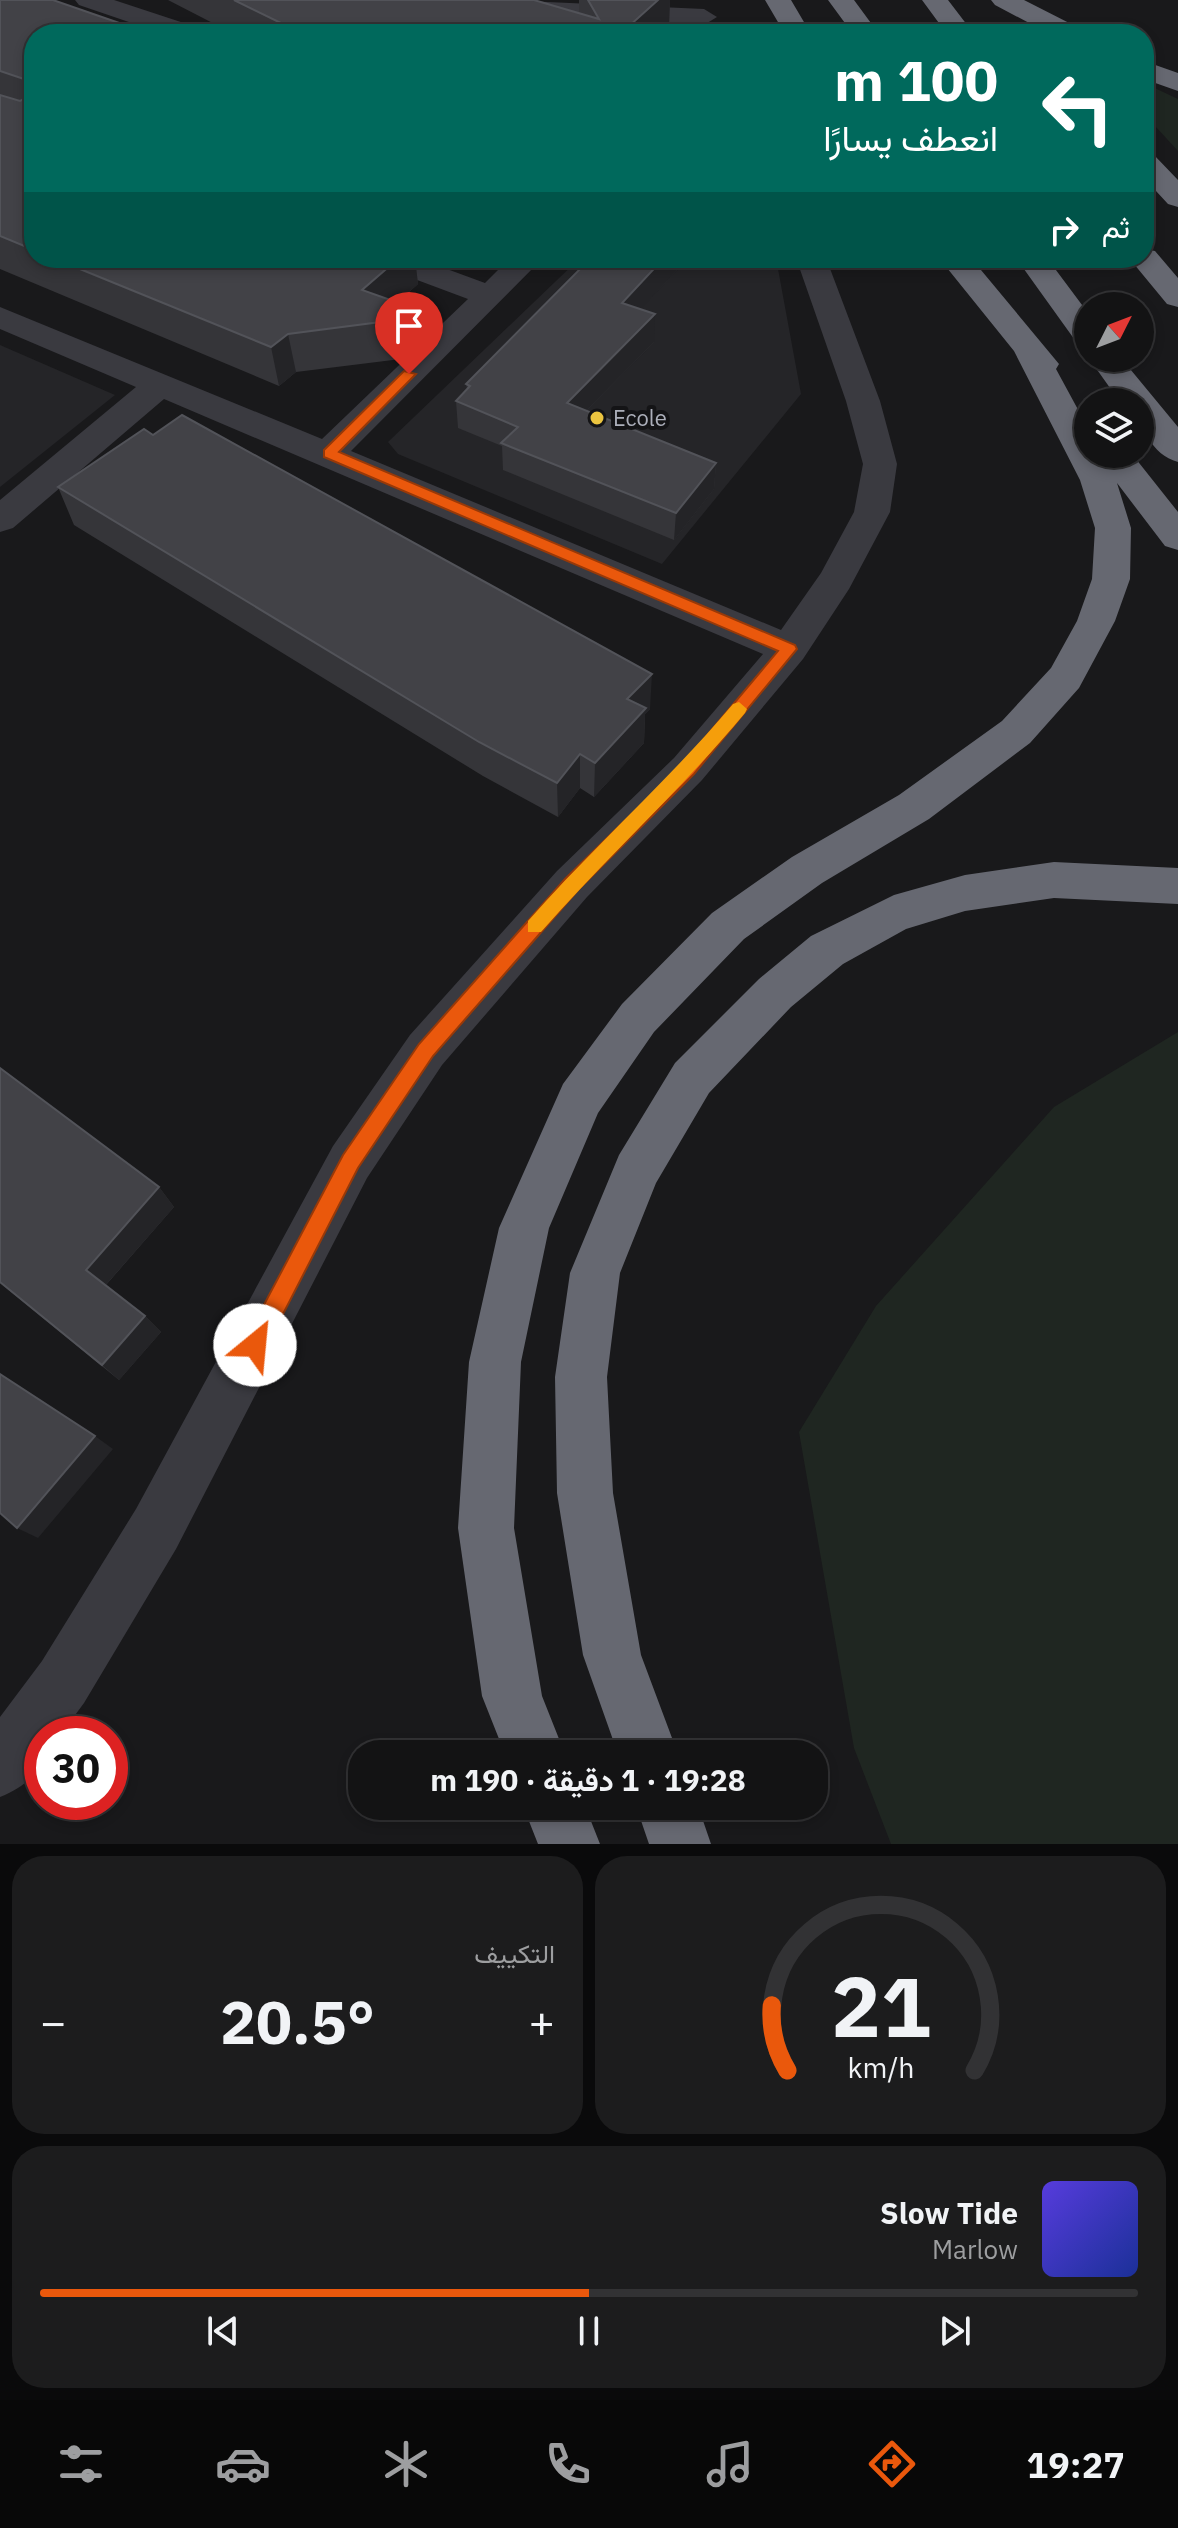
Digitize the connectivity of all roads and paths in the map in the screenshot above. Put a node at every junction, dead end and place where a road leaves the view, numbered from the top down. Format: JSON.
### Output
{"nodes":[{"id":1,"x":88,"y":0,"type":"edge"},
{"id":2,"x":150,"y":0,"type":"edge"},
{"id":3,"x":778,"y":0,"type":"edge"},
{"id":4,"x":841,"y":0,"type":"edge"},
{"id":5,"x":935,"y":0,"type":"edge"},
{"id":6,"x":1004,"y":0,"type":"edge"},
{"id":7,"x":512,"y":1,"type":"edge"},
{"id":8,"x":119,"y":10,"type":"junction"},
{"id":9,"x":704,"y":17,"type":"edge"},
{"id":10,"x":160,"y":24,"type":"edge"},
{"id":11,"x":792,"y":24,"type":"edge"},
{"id":12,"x":859,"y":24,"type":"edge"},
{"id":13,"x":953,"y":24,"type":"edge"},
{"id":14,"x":1024,"y":24,"type":"edge"},
{"id":15,"x":1051,"y":24,"type":"edge"},
{"id":16,"x":1154,"y":73,"type":"edge"},
{"id":17,"x":1178,"y":83,"type":"edge"},
{"id":18,"x":1154,"y":172,"type":"edge"},
{"id":19,"x":1178,"y":198,"type":"edge"},
{"id":20,"x":415,"y":268,"type":"edge"},
{"id":21,"x":517,"y":268,"type":"edge"},
{"id":22,"x":815,"y":268,"type":"edge"},
{"id":23,"x":963,"y":268,"type":"edge"},
{"id":24,"x":1038,"y":268,"type":"edge"},
{"id":25,"x":1153,"y":268,"type":"edge"},
{"id":26,"x":488,"y":295,"type":"junction"},
{"id":27,"x":1178,"y":297,"type":"edge"},
{"id":28,"x":0,"y":317,"type":"edge"},
{"id":29,"x":1074,"y":317,"type":"edge"},
{"id":30,"x":1026,"y":342,"type":"junction"},
{"id":31,"x":1115,"y":372,"type":"edge"},
{"id":32,"x":161,"y":384,"type":"junction"},
{"id":33,"x":1127,"y":388,"type":"edge"},
{"id":34,"x":1074,"y":404,"type":"edge"},
{"id":35,"x":1154,"y":421,"type":"edge"},
{"id":36,"x":1178,"y":450,"type":"edge"},
{"id":37,"x":329,"y":453,"type":"junction"},
{"id":38,"x":1124,"y":468,"type":"edge"},
{"id":39,"x":0,"y":519,"type":"edge"},
{"id":40,"x":1178,"y":537,"type":"edge"},
{"id":41,"x":789,"y":649,"type":"junction"},
{"id":42,"x":1178,"y":886,"type":"edge"},
{"id":43,"x":529,"y":1740,"type":"edge"},
{"id":44,"x":643,"y":1740,"type":"edge"},
{"id":45,"x":0,"y":1767,"type":"edge"},
{"id":46,"x":560,"y":1820,"type":"edge"},
{"id":47,"x":672,"y":1820,"type":"edge"},
{"id":48,"x":569,"y":1844,"type":"edge"},
{"id":49,"x":680,"y":1844,"type":"edge"}],
"edges":[{"from":1,"to":8,"type":"street"},
{"from":2,"to":8,"type":"street"},
{"from":3,"to":11,"type":"highway"},
{"from":4,"to":12,"type":"highway"},
{"from":5,"to":13,"type":"highway"},
{"from":6,"to":14,"type":"highway"},
{"from":6,"to":15,"type":"highway"},
{"from":7,"to":9,"type":"street"},
{"from":8,"to":10,"type":"street"},
{"from":16,"to":17,"type":"highway"},
{"from":18,"to":19,"type":"highway"},
{"from":20,"to":26,"type":"street"},
{"from":21,"to":26,"type":"street"},
{"from":22,"to":41,"type":"street"},
{"from":23,"to":30,"type":"highway"},
{"from":24,"to":29,"type":"highway"},
{"from":25,"to":27,"type":"highway"},
{"from":26,"to":37,"type":"street"},
{"from":28,"to":32,"type":"street"},
{"from":30,"to":34,"type":"highway"},
{"from":30,"to":43,"type":"highway"},
{"from":31,"to":33,"type":"highway"},
{"from":32,"to":37,"type":"street"},
{"from":32,"to":39,"type":"street"},
{"from":35,"to":36,"type":"highway"},
{"from":37,"to":41,"type":"street"},
{"from":38,"to":40,"type":"highway"},
{"from":41,"to":45,"type":"street"},
{"from":42,"to":44,"type":"highway"},
{"from":46,"to":48,"type":"highway"},
{"from":47,"to":49,"type":"highway"}]}
